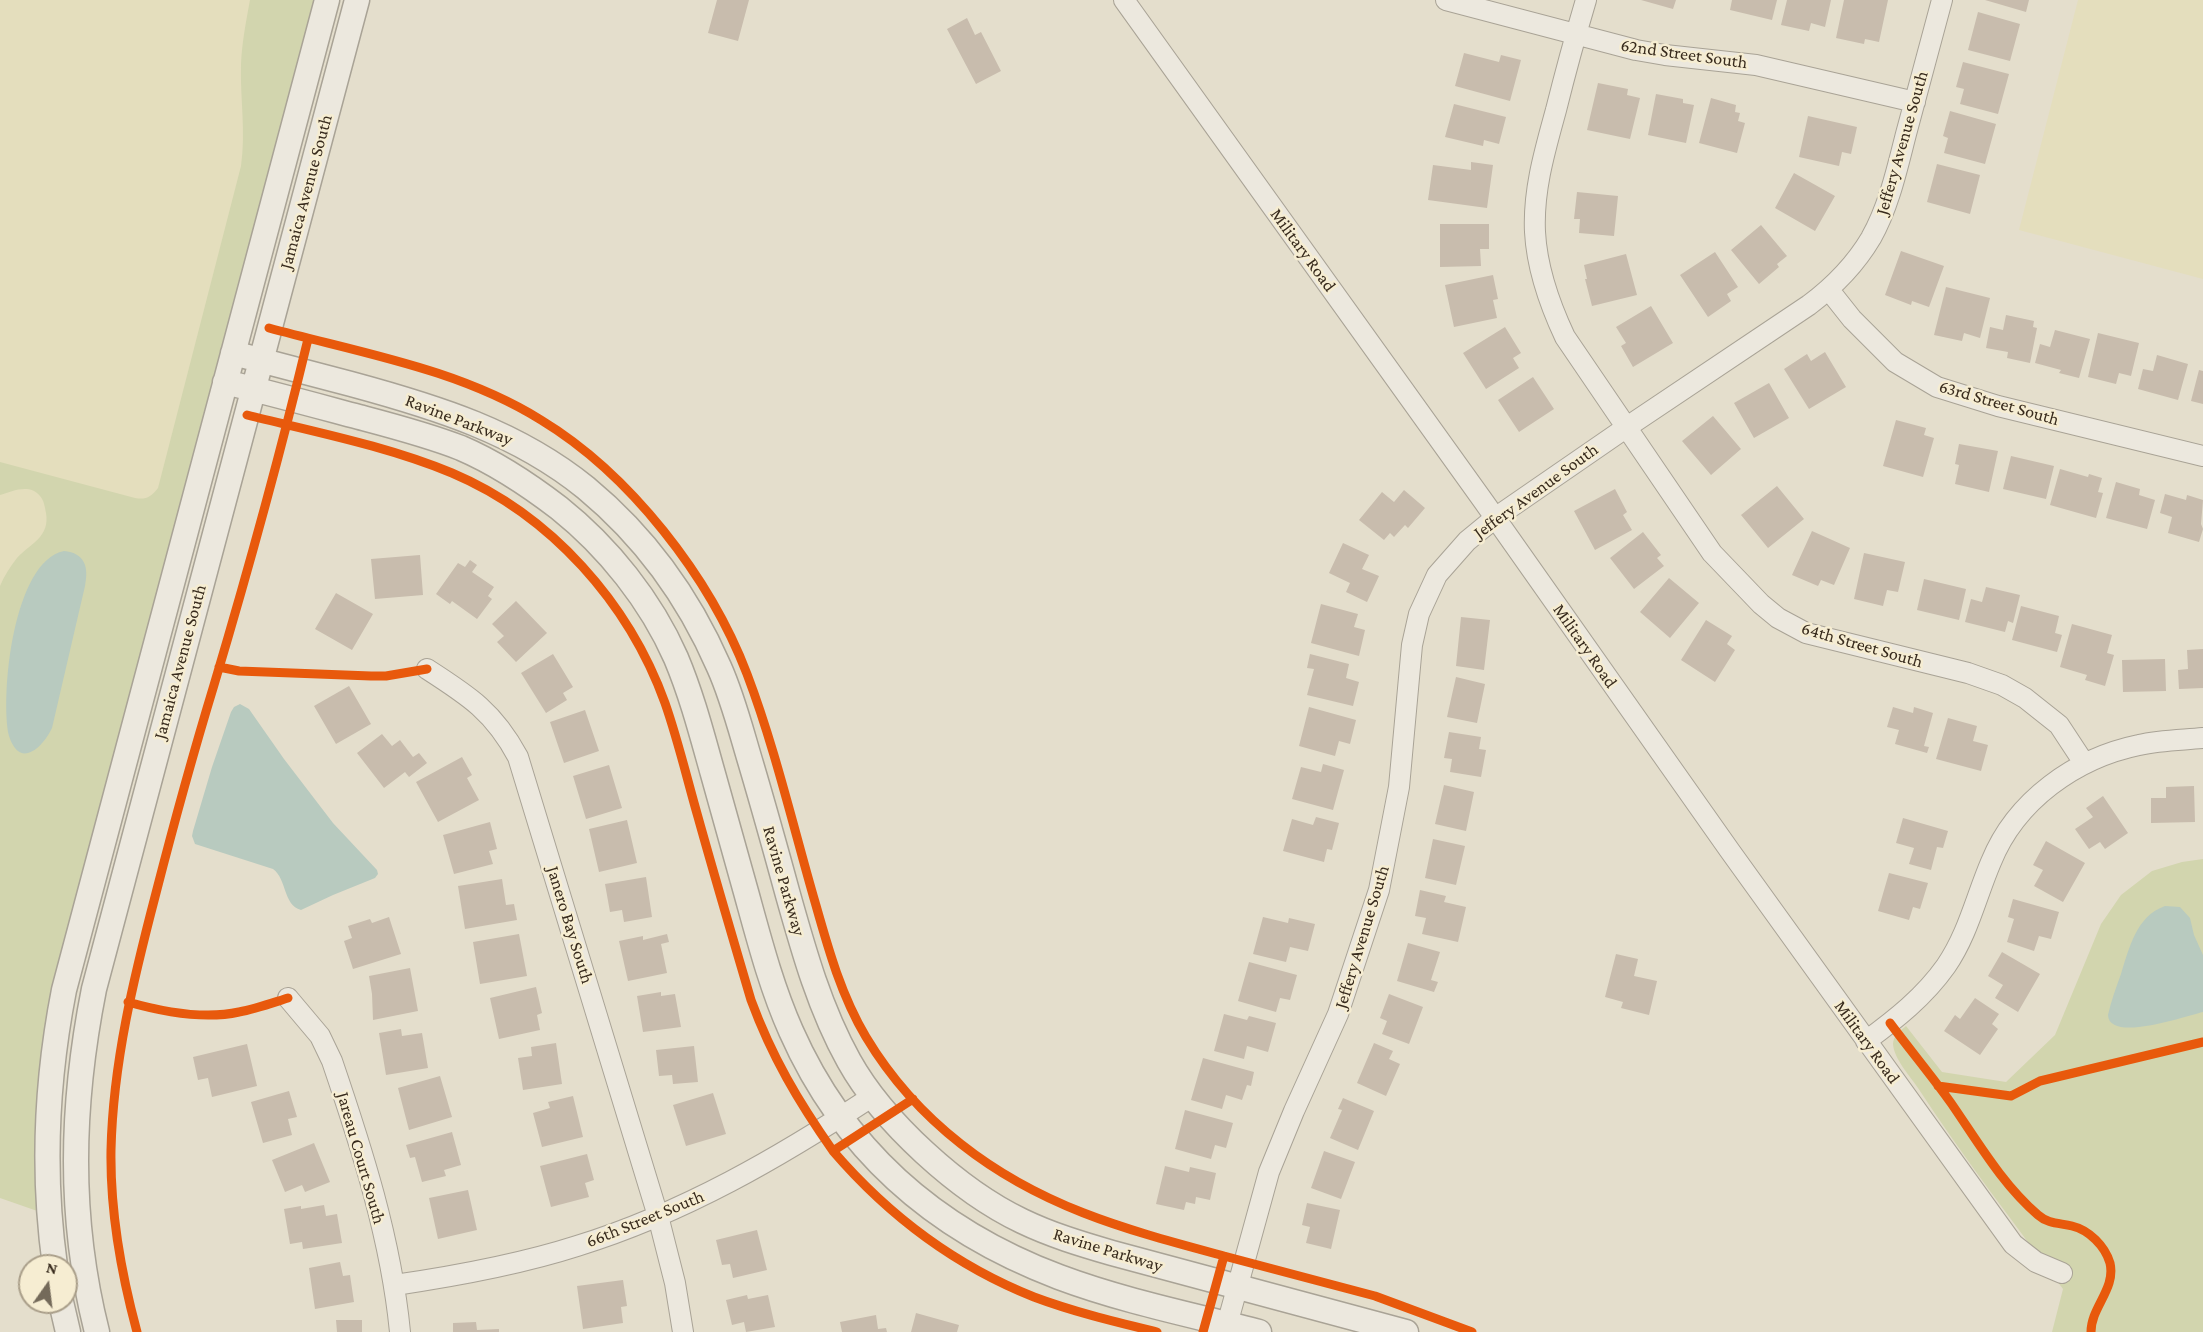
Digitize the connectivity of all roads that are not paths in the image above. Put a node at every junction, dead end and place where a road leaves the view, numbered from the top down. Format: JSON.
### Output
{"nodes":[{"id":1,"x":327,"y":0,"type":"edge"},
{"id":2,"x":357,"y":0,"type":"edge"},
{"id":3,"x":1124,"y":0,"type":"edge"},
{"id":4,"x":1586,"y":0,"type":"edge"},
{"id":5,"x":1942,"y":0,"type":"edge"},
{"id":6,"x":1450,"y":1,"type":"edge"},
{"id":7,"x":1576,"y":34,"type":"junction"},
{"id":8,"x":1915,"y":102,"type":"junction"},
{"id":9,"x":1829,"y":290,"type":"junction"},
{"id":10,"x":233,"y":353,"type":"junction"},
{"id":11,"x":261,"y":360,"type":"junction"},
{"id":12,"x":225,"y":382,"type":"junction"},
{"id":13,"x":253,"y":389,"type":"junction"},
{"id":14,"x":1627,"y":427,"type":"junction"},
{"id":15,"x":2203,"y":456,"type":"edge"},
{"id":16,"x":1495,"y":518,"type":"junction"},
{"id":17,"x":427,"y":669,"type":"dead end"},
{"id":18,"x":2203,"y":738,"type":"edge"},
{"id":19,"x":2085,"y":763,"type":"junction"},
{"id":20,"x":288,"y":998,"type":"dead end"},
{"id":21,"x":1866,"y":1041,"type":"junction"},
{"id":22,"x":873,"y":1096,"type":"junction"},
{"id":23,"x":841,"y":1117,"type":"junction"},
{"id":24,"x":658,"y":1216,"type":"junction"},
{"id":25,"x":54,"y":1254,"type":"edge"},
{"id":26,"x":2062,"y":1273,"type":"dead end"},
{"id":27,"x":395,"y":1286,"type":"junction"},
{"id":28,"x":1237,"y":1286,"type":"junction"},
{"id":29,"x":64,"y":1314,"type":"edge"},
{"id":30,"x":1226,"y":1328,"type":"edge"},
{"id":31,"x":68,"y":1332,"type":"edge"},
{"id":32,"x":97,"y":1332,"type":"edge"},
{"id":33,"x":400,"y":1332,"type":"edge"},
{"id":34,"x":684,"y":1332,"type":"edge"},
{"id":35,"x":1259,"y":1332,"type":"edge"},
{"id":36,"x":1406,"y":1332,"type":"edge"}],
"edges":[{"from":1,"to":10,"type":"street","name":"Jamaica Avenue South"},
{"from":2,"to":11,"type":"street","name":"Jamaica Avenue South"},
{"from":3,"to":16,"type":"street","name":"Military Road"},
{"from":4,"to":7,"type":"street","name":"64th Street South"},
{"from":5,"to":8,"type":"street","name":"Jeffery Avenue South"},
{"from":6,"to":7,"type":"street","name":"62nd Street South"},
{"from":7,"to":8,"type":"street","name":"62nd Street South"},
{"from":7,"to":14,"type":"street","name":"64th Street South"},
{"from":8,"to":9,"type":"street","name":"Jeffery Avenue South"},
{"from":9,"to":14,"type":"street","name":"Jeffery Avenue South"},
{"from":9,"to":15,"type":"street","name":"63rd Street South"},
{"from":10,"to":11,"type":"street","name":"Ravine Parkway"},
{"from":10,"to":12,"type":"street","name":"Jamaica Avenue South"},
{"from":11,"to":13,"type":"street","name":"Jamaica Avenue South"},
{"from":11,"to":22,"type":"street","name":"Ravine Parkway"},
{"from":12,"to":13,"type":"street","name":"Ravine Parkway"},
{"from":12,"to":25,"type":"street","name":"Jamaica Avenue South"},
{"from":13,"to":23,"type":"street","name":"Ravine Parkway"},
{"from":13,"to":32,"type":"street","name":"Jamaica Avenue South"},
{"from":14,"to":16,"type":"street","name":"Jeffery Avenue South"},
{"from":14,"to":19,"type":"street","name":"64th Street South"},
{"from":16,"to":21,"type":"street","name":"Military Road"},
{"from":16,"to":28,"type":"street","name":"Jeffery Avenue South"},
{"from":17,"to":24,"type":"street","name":"Janero Bay South"},
{"from":18,"to":19,"type":"street"},
{"from":19,"to":21,"type":"street"},
{"from":20,"to":27,"type":"street","name":"Jareau Court South"},
{"from":21,"to":26,"type":"street","name":"Military Road"},
{"from":22,"to":23,"type":"street","name":"66th Street South"},
{"from":22,"to":28,"type":"street","name":"Ravine Parkway"},
{"from":23,"to":24,"type":"street","name":"66th Street South"},
{"from":23,"to":30,"type":"street","name":"Ravine Parkway"},
{"from":24,"to":27,"type":"street","name":"66th Street South"},
{"from":24,"to":34,"type":"street","name":"Janero Bay South"},
{"from":27,"to":33,"type":"street","name":"Jareau Court South"},
{"from":28,"to":30,"type":"street","name":"Jeffery Avenue South"},
{"from":28,"to":36,"type":"street","name":"Ravine Parkway"},
{"from":29,"to":31,"type":"street"},
{"from":30,"to":35,"type":"street","name":"Ravine Parkway"}]}
